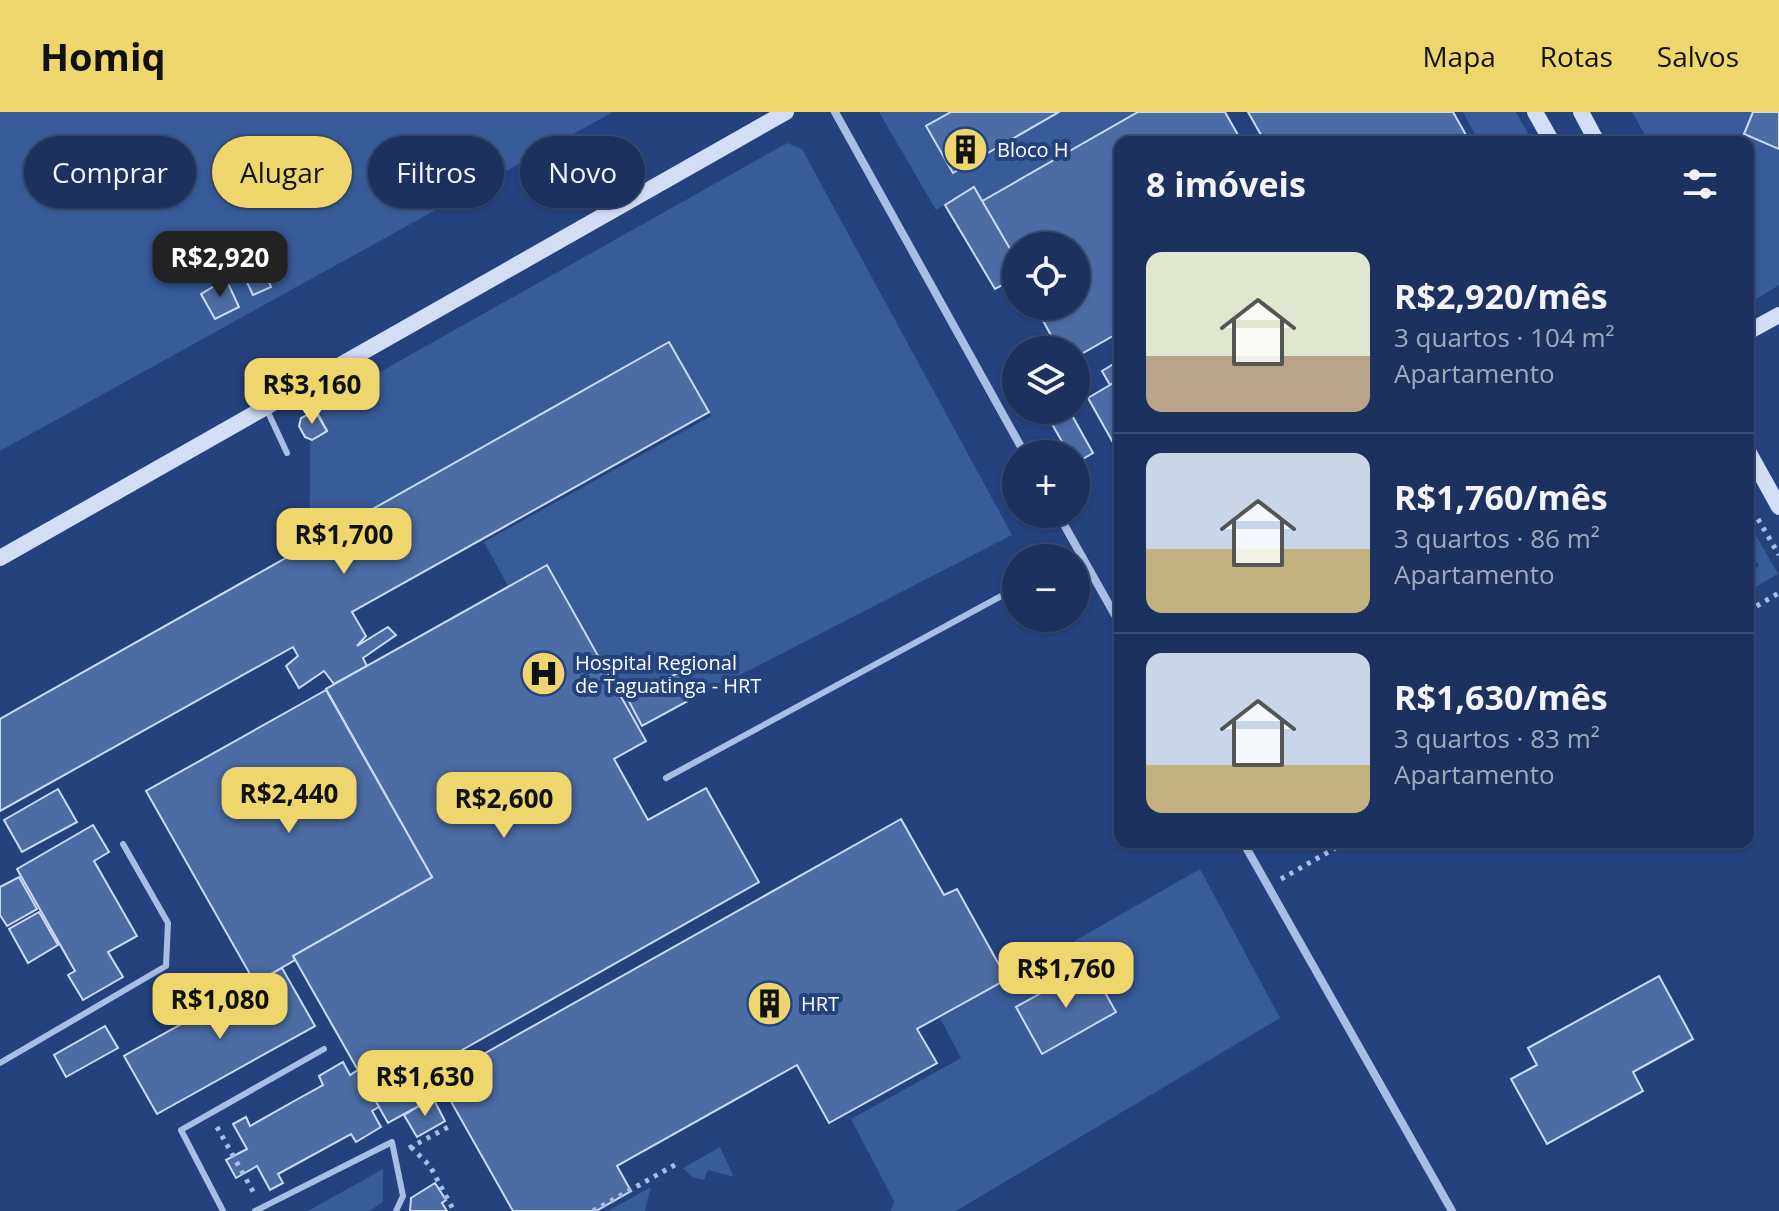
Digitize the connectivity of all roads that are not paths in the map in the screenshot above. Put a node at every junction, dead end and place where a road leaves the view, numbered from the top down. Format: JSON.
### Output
{"nodes":[{"id":1,"x":786,"y":112,"type":"edge"},
{"id":2,"x":835,"y":112,"type":"edge"},
{"id":3,"x":1535,"y":112,"type":"edge"},
{"id":4,"x":1581,"y":112,"type":"edge"},
{"id":5,"x":1549,"y":136,"type":"edge"},
{"id":6,"x":1594,"y":136,"type":"edge"},
{"id":7,"x":1779,"y":315,"type":"edge"},
{"id":8,"x":1754,"y":329,"type":"edge"},
{"id":9,"x":265,"y":407,"type":"junction"},
{"id":10,"x":1017,"y":440,"type":"edge"},
{"id":11,"x":287,"y":453,"type":"dead end"},
{"id":12,"x":1754,"y":462,"type":"edge"},
{"id":13,"x":1779,"y":507,"type":"edge"},
{"id":14,"x":0,"y":558,"type":"edge"},
{"id":15,"x":1090,"y":578,"type":"edge"},
{"id":16,"x":1002,"y":596,"type":"edge"},
{"id":17,"x":1114,"y":615,"type":"edge"},
{"id":18,"x":666,"y":778,"type":"dead end"},
{"id":19,"x":123,"y":844,"type":"dead end"},
{"id":20,"x":1246,"y":848,"type":"edge"},
{"id":21,"x":324,"y":1049,"type":"dead end"},
{"id":22,"x":0,"y":1063,"type":"edge"},
{"id":23,"x":257,"y":1210,"type":"edge"},
{"id":24,"x":223,"y":1211,"type":"edge"},
{"id":25,"x":396,"y":1211,"type":"edge"},
{"id":26,"x":1452,"y":1211,"type":"edge"}],
"edges":[{"from":1,"to":9,"type":"street"},
{"from":2,"to":10,"type":"street"},
{"from":3,"to":5,"type":"street"},
{"from":4,"to":6,"type":"street"},
{"from":7,"to":8,"type":"street"},
{"from":9,"to":11,"type":"lane"},
{"from":9,"to":14,"type":"street"},
{"from":12,"to":13,"type":"street"},
{"from":15,"to":17,"type":"street"},
{"from":16,"to":18,"type":"lane"},
{"from":19,"to":22,"type":"lane"},
{"from":20,"to":26,"type":"street"},
{"from":21,"to":24,"type":"lane"},
{"from":23,"to":25,"type":"lane"}]}
